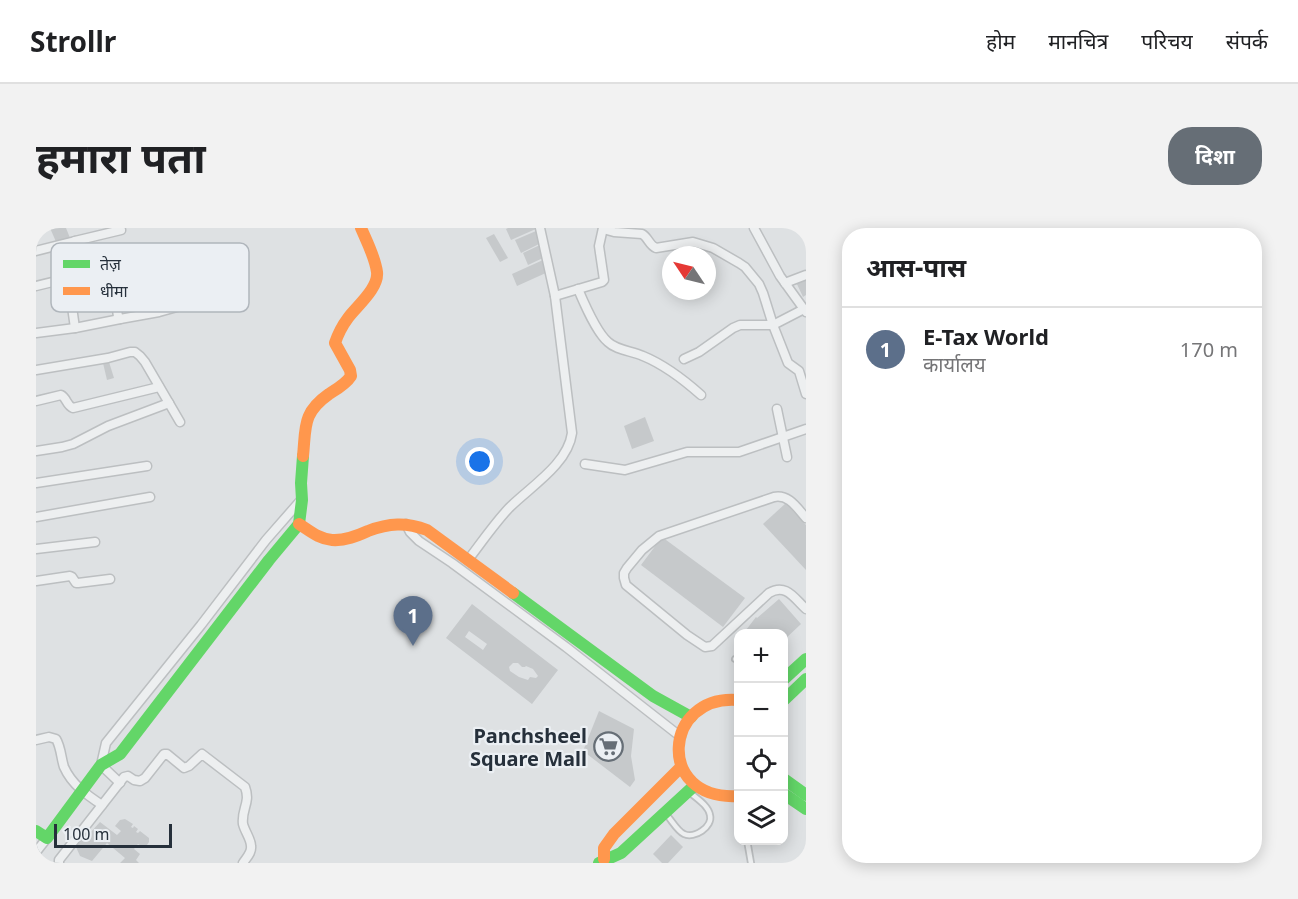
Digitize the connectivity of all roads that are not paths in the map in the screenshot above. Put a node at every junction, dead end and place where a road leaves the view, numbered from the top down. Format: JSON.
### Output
{"nodes":[{"id":1,"x":361,"y":228,"type":"edge"},
{"id":2,"x":540,"y":228,"type":"edge"},
{"id":3,"x":603,"y":228,"type":"edge"},
{"id":4,"x":754,"y":228,"type":"edge"},
{"id":5,"x":121,"y":230,"type":"dead end"},
{"id":6,"x":75,"y":241,"type":"joint"},
{"id":7,"x":67,"y":243,"type":"edge"},
{"id":8,"x":51,"y":247,"type":"edge"},
{"id":9,"x":36,"y":251,"type":"edge"},
{"id":10,"x":806,"y":275,"type":"edge"},
{"id":11,"x":51,"y":283,"type":"edge"},
{"id":12,"x":785,"y":283,"type":"junction"},
{"id":13,"x":36,"y":286,"type":"edge"},
{"id":14,"x":578,"y":289,"type":"junction"},
{"id":15,"x":555,"y":296,"type":"junction"},
{"id":16,"x":805,"y":311,"type":"edge"},
{"id":17,"x":73,"y":312,"type":"edge"},
{"id":18,"x":117,"y":312,"type":"edge"},
{"id":19,"x":159,"y":312,"type":"edge"},
{"id":20,"x":120,"y":319,"type":"junction"},
{"id":21,"x":772,"y":325,"type":"junction"},
{"id":22,"x":75,"y":328,"type":"junction"},
{"id":23,"x":36,"y":333,"type":"edge"},
{"id":24,"x":684,"y":359,"type":"dead end"},
{"id":25,"x":36,"y":370,"type":"edge"},
{"id":26,"x":159,"y":387,"type":"junction"},
{"id":27,"x":806,"y":394,"type":"edge"},
{"id":28,"x":700,"y":395,"type":"dead end"},
{"id":29,"x":36,"y":400,"type":"edge"},
{"id":30,"x":169,"y":403,"type":"junction"},
{"id":31,"x":777,"y":409,"type":"dead end"},
{"id":32,"x":180,"y":422,"type":"dead end"},
{"id":33,"x":806,"y":429,"type":"edge"},
{"id":34,"x":783,"y":437,"type":"junction"},
{"id":35,"x":36,"y":451,"type":"edge"},
{"id":36,"x":787,"y":457,"type":"dead end"},
{"id":37,"x":585,"y":464,"type":"dead end"},
{"id":38,"x":147,"y":466,"type":"dead end"},
{"id":39,"x":36,"y":483,"type":"edge"},
{"id":40,"x":150,"y":497,"type":"dead end"},
{"id":41,"x":302,"y":500,"type":"junction"},
{"id":42,"x":36,"y":517,"type":"edge"},
{"id":43,"x":806,"y":518,"type":"edge"},
{"id":44,"x":299,"y":524,"type":"junction"},
{"id":45,"x":95,"y":542,"type":"dead end"},
{"id":46,"x":36,"y":549,"type":"edge"},
{"id":47,"x":471,"y":568,"type":"junction"},
{"id":48,"x":110,"y":579,"type":"dead end"},
{"id":49,"x":36,"y":580,"type":"edge"},
{"id":50,"x":806,"y":609,"type":"edge"},
{"id":51,"x":806,"y":659,"type":"edge"},
{"id":52,"x":788,"y":675,"type":"edge"},
{"id":53,"x":806,"y":679,"type":"edge"},
{"id":54,"x":788,"y":695,"type":"edge"},
{"id":55,"x":653,"y":696,"type":"junction"},
{"id":56,"x":734,"y":699,"type":"edge"},
{"id":57,"x":644,"y":707,"type":"junction"},
{"id":58,"x":691,"y":717,"type":"junction"},
{"id":59,"x":681,"y":737,"type":"junction"},
{"id":60,"x":36,"y":740,"type":"edge"},
{"id":61,"x":101,"y":765,"type":"junction"},
{"id":62,"x":681,"y":767,"type":"junction"},
{"id":63,"x":788,"y":782,"type":"edge"},
{"id":64,"x":120,"y":783,"type":"junction"},
{"id":65,"x":692,"y":788,"type":"junction"},
{"id":66,"x":82,"y":791,"type":"junction"},
{"id":67,"x":806,"y":795,"type":"edge"},
{"id":68,"x":734,"y":796,"type":"edge"},
{"id":69,"x":788,"y":797,"type":"edge"},
{"id":70,"x":102,"y":805,"type":"junction"},
{"id":71,"x":806,"y":809,"type":"edge"},
{"id":72,"x":665,"y":813,"type":"junction"},
{"id":73,"x":41,"y":835,"type":"edge"},
{"id":74,"x":748,"y":845,"type":"edge"},
{"id":75,"x":36,"y":852,"type":"edge"},
{"id":76,"x":602,"y":861,"type":"edge"},
{"id":77,"x":59,"y":863,"type":"edge"},
{"id":78,"x":243,"y":863,"type":"edge"},
{"id":79,"x":752,"y":863,"type":"edge"}],
"edges":[{"from":1,"to":41,"type":"street"},
{"from":2,"to":15,"type":"street"},
{"from":3,"to":14,"type":"street"},
{"from":3,"to":21,"type":"street"},
{"from":4,"to":12,"type":"street"},
{"from":5,"to":6,"type":"street"},
{"from":6,"to":7,"type":"street"},
{"from":8,"to":9,"type":"street"},
{"from":10,"to":12,"type":"street"},
{"from":11,"to":13,"type":"street"},
{"from":12,"to":16,"type":"street"},
{"from":14,"to":15,"type":"street"},
{"from":14,"to":28,"type":"street"},
{"from":15,"to":47,"type":"street"},
{"from":16,"to":21,"type":"street"},
{"from":17,"to":22,"type":"street"},
{"from":18,"to":20,"type":"street"},
{"from":19,"to":20,"type":"street"},
{"from":20,"to":22,"type":"street"},
{"from":21,"to":24,"type":"street"},
{"from":21,"to":27,"type":"street"},
{"from":22,"to":23,"type":"street"},
{"from":25,"to":26,"type":"street"},
{"from":26,"to":29,"type":"street"},
{"from":26,"to":30,"type":"street"},
{"from":30,"to":32,"type":"street"},
{"from":30,"to":35,"type":"street"},
{"from":31,"to":34,"type":"street"},
{"from":33,"to":34,"type":"street"},
{"from":34,"to":36,"type":"street"},
{"from":34,"to":37,"type":"street"},
{"from":38,"to":39,"type":"street"},
{"from":40,"to":42,"type":"street"},
{"from":41,"to":44,"type":"street"},
{"from":41,"to":61,"type":"street"},
{"from":43,"to":50,"type":"street"},
{"from":44,"to":47,"type":"street"},
{"from":44,"to":61,"type":"street"},
{"from":45,"to":46,"type":"street"},
{"from":47,"to":55,"type":"street"},
{"from":47,"to":57,"type":"street"},
{"from":48,"to":49,"type":"street"},
{"from":51,"to":52,"type":"street"},
{"from":53,"to":54,"type":"street"},
{"from":55,"to":57,"type":"street"},
{"from":55,"to":58,"type":"street"},
{"from":56,"to":58,"type":"street"},
{"from":57,"to":59,"type":"street"},
{"from":58,"to":59,"type":"street"},
{"from":59,"to":62,"type":"street"},
{"from":60,"to":66,"type":"street"},
{"from":61,"to":64,"type":"street"},
{"from":61,"to":66,"type":"street"},
{"from":62,"to":65,"type":"street"},
{"from":62,"to":76,"type":"street"},
{"from":63,"to":67,"type":"street"},
{"from":64,"to":70,"type":"street"},
{"from":64,"to":78,"type":"street"},
{"from":65,"to":68,"type":"street"},
{"from":65,"to":72,"type":"street"},
{"from":65,"to":72,"type":"lane"},
{"from":66,"to":70,"type":"street"},
{"from":66,"to":73,"type":"street"},
{"from":69,"to":71,"type":"street"},
{"from":70,"to":77,"type":"street"},
{"from":72,"to":76,"type":"street"},
{"from":73,"to":75,"type":"street"},
{"from":74,"to":79,"type":"lane"}]}
